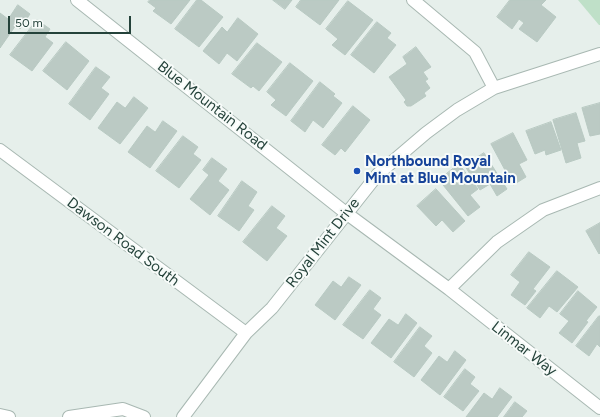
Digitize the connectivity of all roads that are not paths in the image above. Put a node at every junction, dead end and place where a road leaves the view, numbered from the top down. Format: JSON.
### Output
{"nodes":[{"id":1,"x":77,"y":0,"type":"edge"},
{"id":2,"x":413,"y":0,"type":"edge"},
{"id":3,"x":600,"y":54,"type":"edge"},
{"id":4,"x":494,"y":88,"type":"junction"},
{"id":5,"x":0,"y":150,"type":"edge"},
{"id":6,"x":600,"y":188,"type":"edge"},
{"id":7,"x":346,"y":213,"type":"junction"},
{"id":8,"x":449,"y":289,"type":"junction"},
{"id":9,"x":246,"y":333,"type":"junction"},
{"id":10,"x":600,"y":408,"type":"edge"},
{"id":11,"x":0,"y":415,"type":"edge"},
{"id":12,"x":8,"y":417,"type":"edge"},
{"id":13,"x":68,"y":417,"type":"edge"},
{"id":14,"x":144,"y":417,"type":"edge"},
{"id":15,"x":184,"y":417,"type":"edge"}],
"edges":[{"from":1,"to":7,"type":"street","name":"Blue Mountain Road"},
{"from":2,"to":4,"type":"street"},
{"from":3,"to":4,"type":"street","name":"Royal Mint Drive"},
{"from":4,"to":7,"type":"street","name":"Royal Mint Drive"},
{"from":5,"to":9,"type":"street","name":"Dawson Road South"},
{"from":6,"to":8,"type":"street"},
{"from":7,"to":8,"type":"street","name":"Linmar Way"},
{"from":7,"to":9,"type":"street","name":"Royal Mint Drive"},
{"from":8,"to":10,"type":"street","name":"Linmar Way"},
{"from":9,"to":15,"type":"street","name":"Royal Mint Drive"},
{"from":11,"to":12,"type":"street"},
{"from":13,"to":14,"type":"street"}]}
